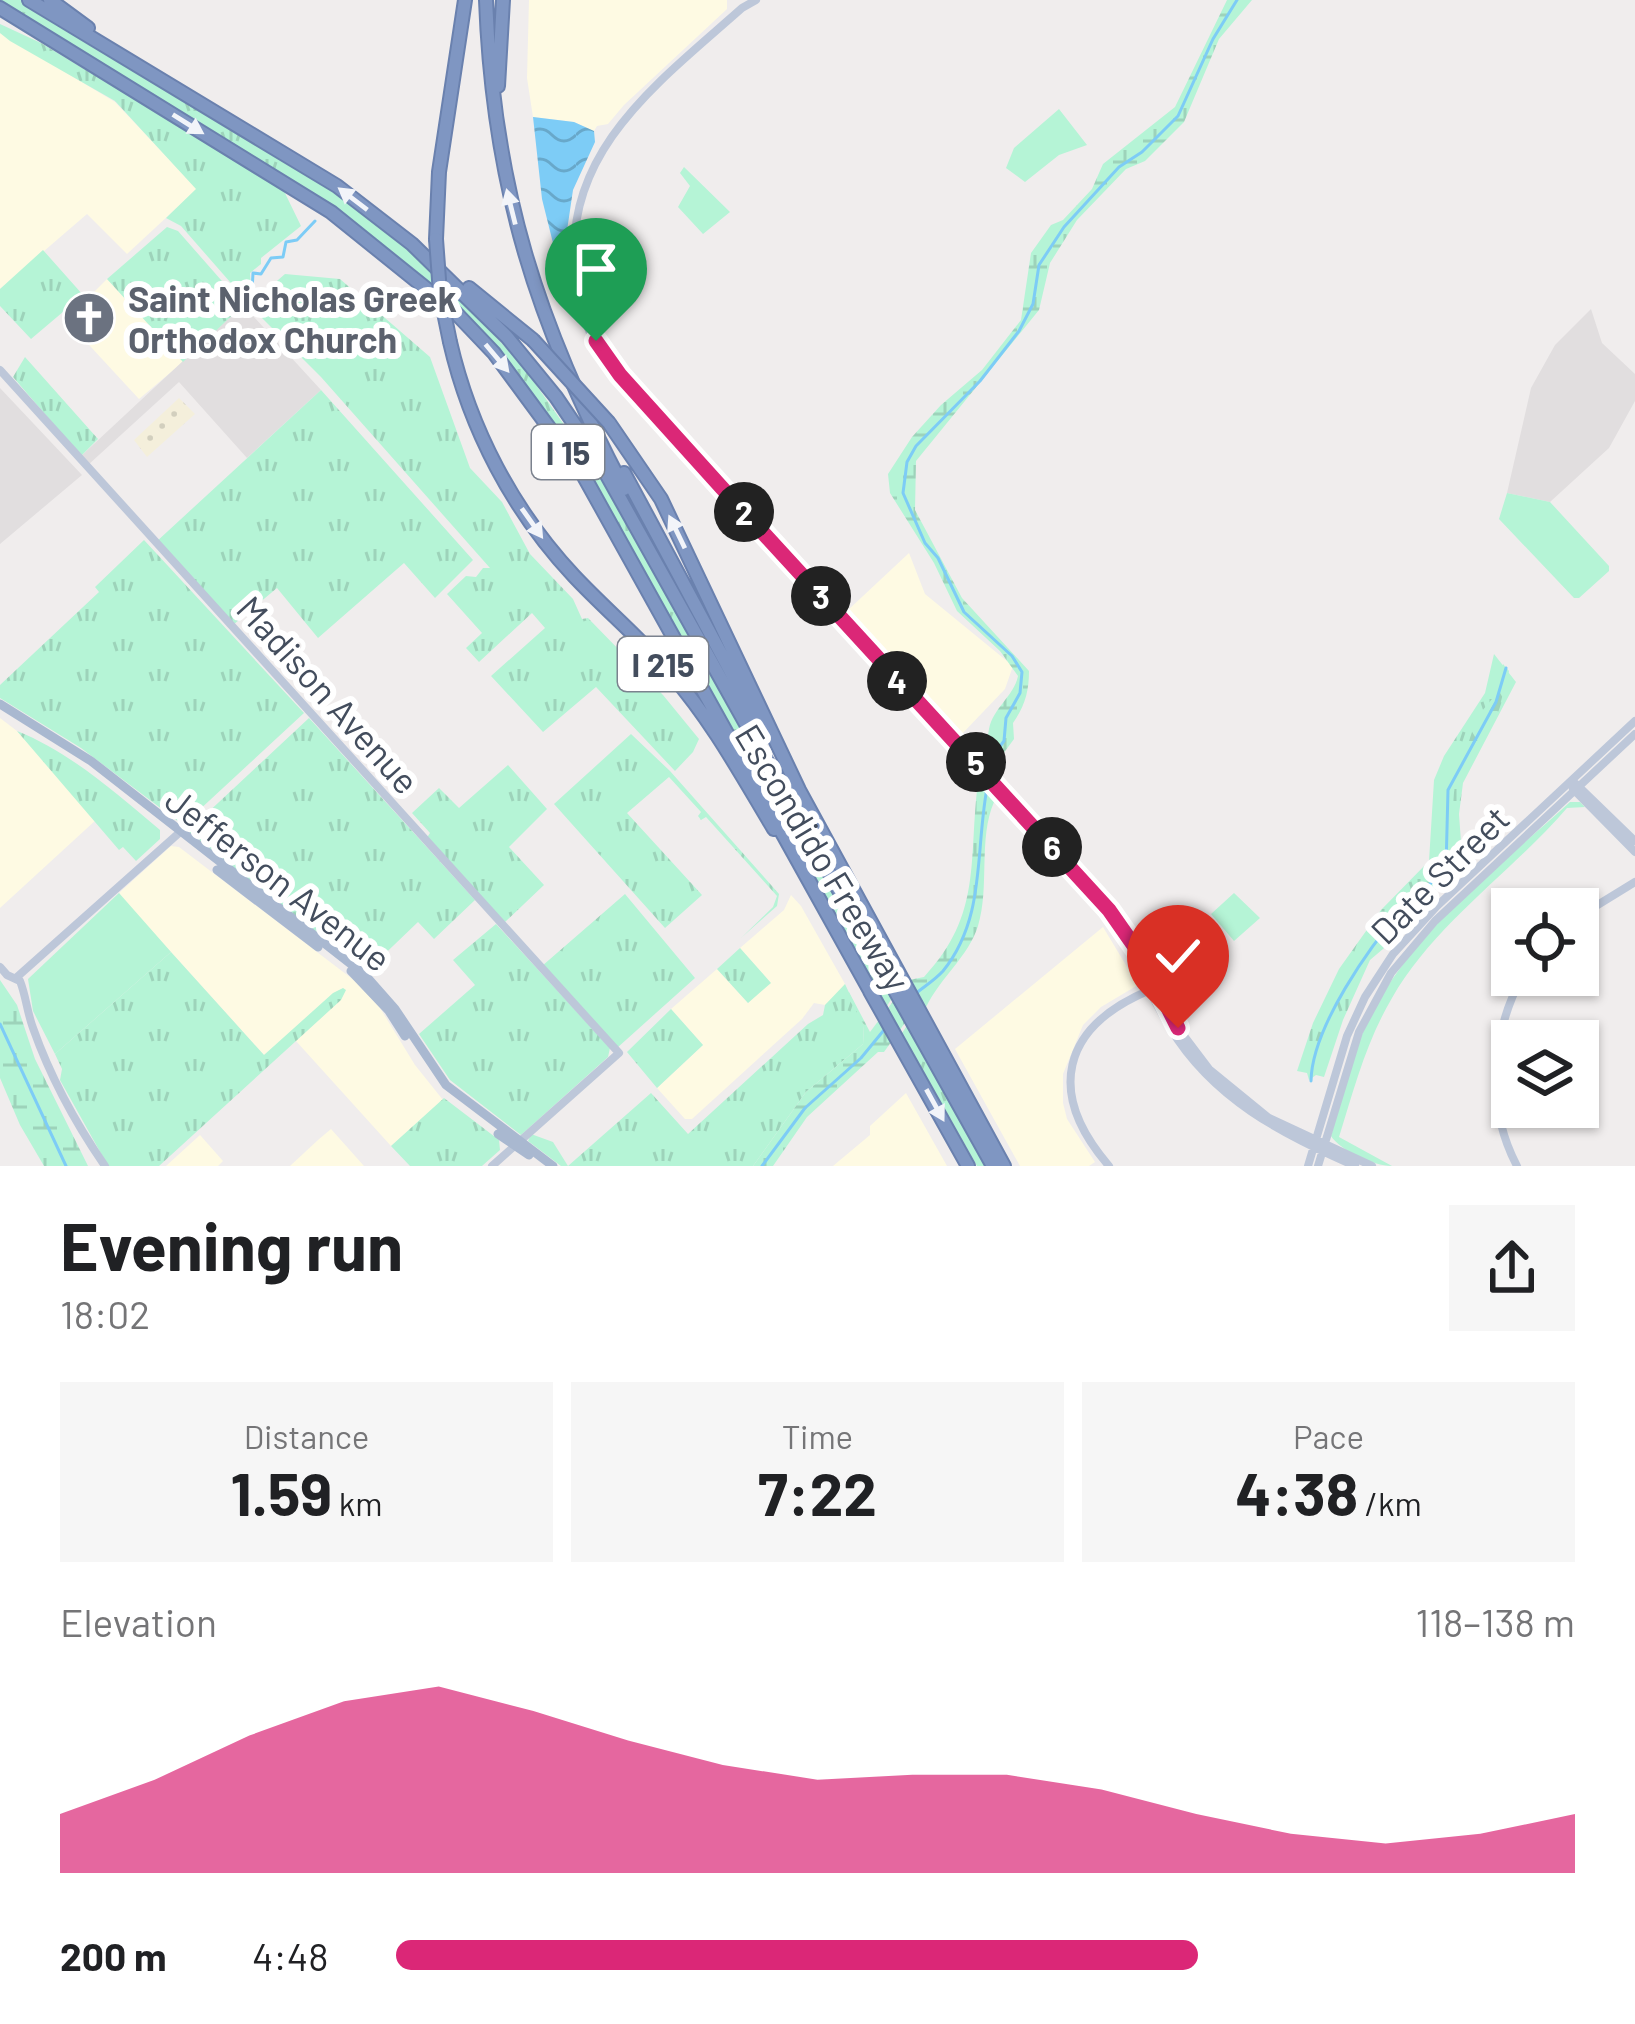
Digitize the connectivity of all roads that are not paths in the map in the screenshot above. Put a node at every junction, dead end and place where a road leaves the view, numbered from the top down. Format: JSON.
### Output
{"nodes":[{"id":1,"x":29,"y":0,"type":"edge"},
{"id":2,"x":50,"y":0,"type":"edge"},
{"id":3,"x":460,"y":0,"type":"edge"},
{"id":4,"x":486,"y":0,"type":"edge"},
{"id":5,"x":503,"y":0,"type":"edge"},
{"id":6,"x":749,"y":3,"type":"edge"},
{"id":7,"x":0,"y":11,"type":"edge"},
{"id":8,"x":120,"y":57,"type":"junction"},
{"id":9,"x":496,"y":135,"type":"junction"},
{"id":10,"x":412,"y":244,"type":"junction"},
{"id":11,"x":579,"y":294,"type":"junction"},
{"id":12,"x":580,"y":310,"type":"junction"},
{"id":13,"x":602,"y":344,"type":"junction"},
{"id":14,"x":611,"y":363,"type":"junction"},
{"id":15,"x":1,"y":372,"type":"edge"},
{"id":16,"x":590,"y":422,"type":"junction"},
{"id":17,"x":708,"y":656,"type":"junction"},
{"id":18,"x":0,"y":707,"type":"edge"},
{"id":19,"x":1635,"y":721,"type":"edge"},
{"id":20,"x":1635,"y":734,"type":"edge"},
{"id":21,"x":1574,"y":786,"type":"junction"},
{"id":22,"x":799,"y":790,"type":"junction"},
{"id":23,"x":177,"y":834,"type":"junction"},
{"id":24,"x":1635,"y":841,"type":"edge"},
{"id":25,"x":1635,"y":851,"type":"edge"},
{"id":26,"x":1635,"y":882,"type":"edge"},
{"id":27,"x":1599,"y":904,"type":"edge"},
{"id":28,"x":265,"y":907,"type":"junction"},
{"id":29,"x":1107,"y":912,"type":"junction"},
{"id":30,"x":294,"y":921,"type":"junction"},
{"id":31,"x":0,"y":967,"type":"edge"},
{"id":32,"x":892,"y":973,"type":"junction"},
{"id":33,"x":17,"y":977,"type":"junction"},
{"id":34,"x":1150,"y":990,"type":"junction"},
{"id":35,"x":873,"y":996,"type":"junction"},
{"id":36,"x":1513,"y":996,"type":"edge"},
{"id":37,"x":920,"y":1023,"type":"junction"},
{"id":38,"x":423,"y":1066,"type":"junction"},
{"id":39,"x":1213,"y":1082,"type":"junction"},
{"id":40,"x":446,"y":1085,"type":"junction"},
{"id":41,"x":1244,"y":1100,"type":"junction"},
{"id":42,"x":517,"y":1143,"type":"junction"},
{"id":43,"x":1319,"y":1146,"type":"junction"},
{"id":44,"x":105,"y":1166,"type":"edge"},
{"id":45,"x":492,"y":1166,"type":"edge"},
{"id":46,"x":544,"y":1166,"type":"edge"},
{"id":47,"x":554,"y":1166,"type":"edge"},
{"id":48,"x":968,"y":1166,"type":"edge"},
{"id":49,"x":993,"y":1166,"type":"edge"},
{"id":50,"x":1004,"y":1166,"type":"edge"},
{"id":51,"x":1109,"y":1166,"type":"edge"},
{"id":52,"x":1308,"y":1166,"type":"edge"},
{"id":53,"x":1318,"y":1166,"type":"edge"},
{"id":54,"x":1355,"y":1166,"type":"edge"},
{"id":55,"x":1372,"y":1166,"type":"edge"},
{"id":56,"x":1517,"y":1166,"type":"edge"}],
"edges":[{"from":1,"to":8,"type":"highway","number":"I 15"},
{"from":2,"to":8,"type":"highway"},
{"from":3,"to":35,"type":"highway","name":"Escondido Freeway","number":"I 215","one_way":true,"bridge":true},
{"from":4,"to":9,"type":"highway"},
{"from":5,"to":9,"type":"highway"},
{"from":6,"to":11,"type":"main road"},
{"from":7,"to":35,"type":"highway","number":"I 15","one_way":true},
{"from":10,"to":8,"type":"highway","number":"I 15","one_way":true},
{"from":16,"to":9,"type":"highway","one_way":true},
{"from":10,"to":17,"type":"highway","number":"I 15"},
{"from":22,"to":10,"type":"highway","one_way":true,"bridge":true},
{"from":11,"to":12,"type":"main road"},
{"from":11,"to":13,"type":"main road"},
{"from":12,"to":13,"type":"main road"},
{"from":12,"to":14,"type":"main road"},
{"from":13,"to":14,"type":"main road"},
{"from":14,"to":29,"type":"main road"},
{"from":15,"to":42,"type":"main road","name":"Madison Avenue"},
{"from":16,"to":17,"type":"highway"},
{"from":16,"to":22,"type":"highway"},
{"from":17,"to":32,"type":"highway","name":"Escondido Freeway","number":"I 15"},
{"from":18,"to":23,"type":"main road","name":"Jefferson Avenue"},
{"from":19,"to":21,"type":"main road","name":"Date Street"},
{"from":20,"to":21,"type":"main road","name":"Date Street"},
{"from":21,"to":24,"type":"main road"},
{"from":21,"to":25,"type":"main road"},
{"from":21,"to":43,"type":"main road","name":"Date Street"},
{"from":22,"to":32,"type":"highway"},
{"from":23,"to":28,"type":"main road","name":"Jefferson Avenue"},
{"from":23,"to":30,"type":"main road","name":"Jefferson Avenue"},
{"from":23,"to":33,"type":"main road"},
{"from":26,"to":27,"type":"main road"},
{"from":28,"to":30,"type":"main road"},
{"from":28,"to":38,"type":"main road","name":"Jefferson Avenue"},
{"from":29,"to":34,"type":"main road"},
{"from":29,"to":41,"type":"main road"},
{"from":30,"to":40,"type":"main road","name":"Jefferson Avenue"},
{"from":31,"to":33,"type":"main road"},
{"from":32,"to":37,"type":"highway","name":"Escondido Freeway","number":"I 15"},
{"from":33,"to":44,"type":"main road"},
{"from":34,"to":39,"type":"main road"},
{"from":34,"to":51,"type":"main road"},
{"from":35,"to":48,"type":"highway","name":"Escondido Freeway","number":"I 15","one_way":true},
{"from":36,"to":56,"type":"main road"},
{"from":37,"to":49,"type":"highway","name":"Escondido Freeway","number":"I 15"},
{"from":37,"to":50,"type":"highway"},
{"from":38,"to":40,"type":"main road"},
{"from":38,"to":42,"type":"main road","name":"Jefferson Avenue"},
{"from":39,"to":41,"type":"main road"},
{"from":39,"to":43,"type":"main road"},
{"from":40,"to":42,"type":"main road","name":"Jefferson Avenue"},
{"from":41,"to":43,"type":"main road"},
{"from":42,"to":45,"type":"main road"},
{"from":42,"to":46,"type":"main road","name":"Jefferson Avenue"},
{"from":42,"to":47,"type":"main road","name":"Jefferson Avenue"},
{"from":43,"to":52,"type":"main road","name":"Date Street"},
{"from":43,"to":53,"type":"main road","name":"Date Street"},
{"from":43,"to":54,"type":"main road"},
{"from":43,"to":55,"type":"main road"}]}
